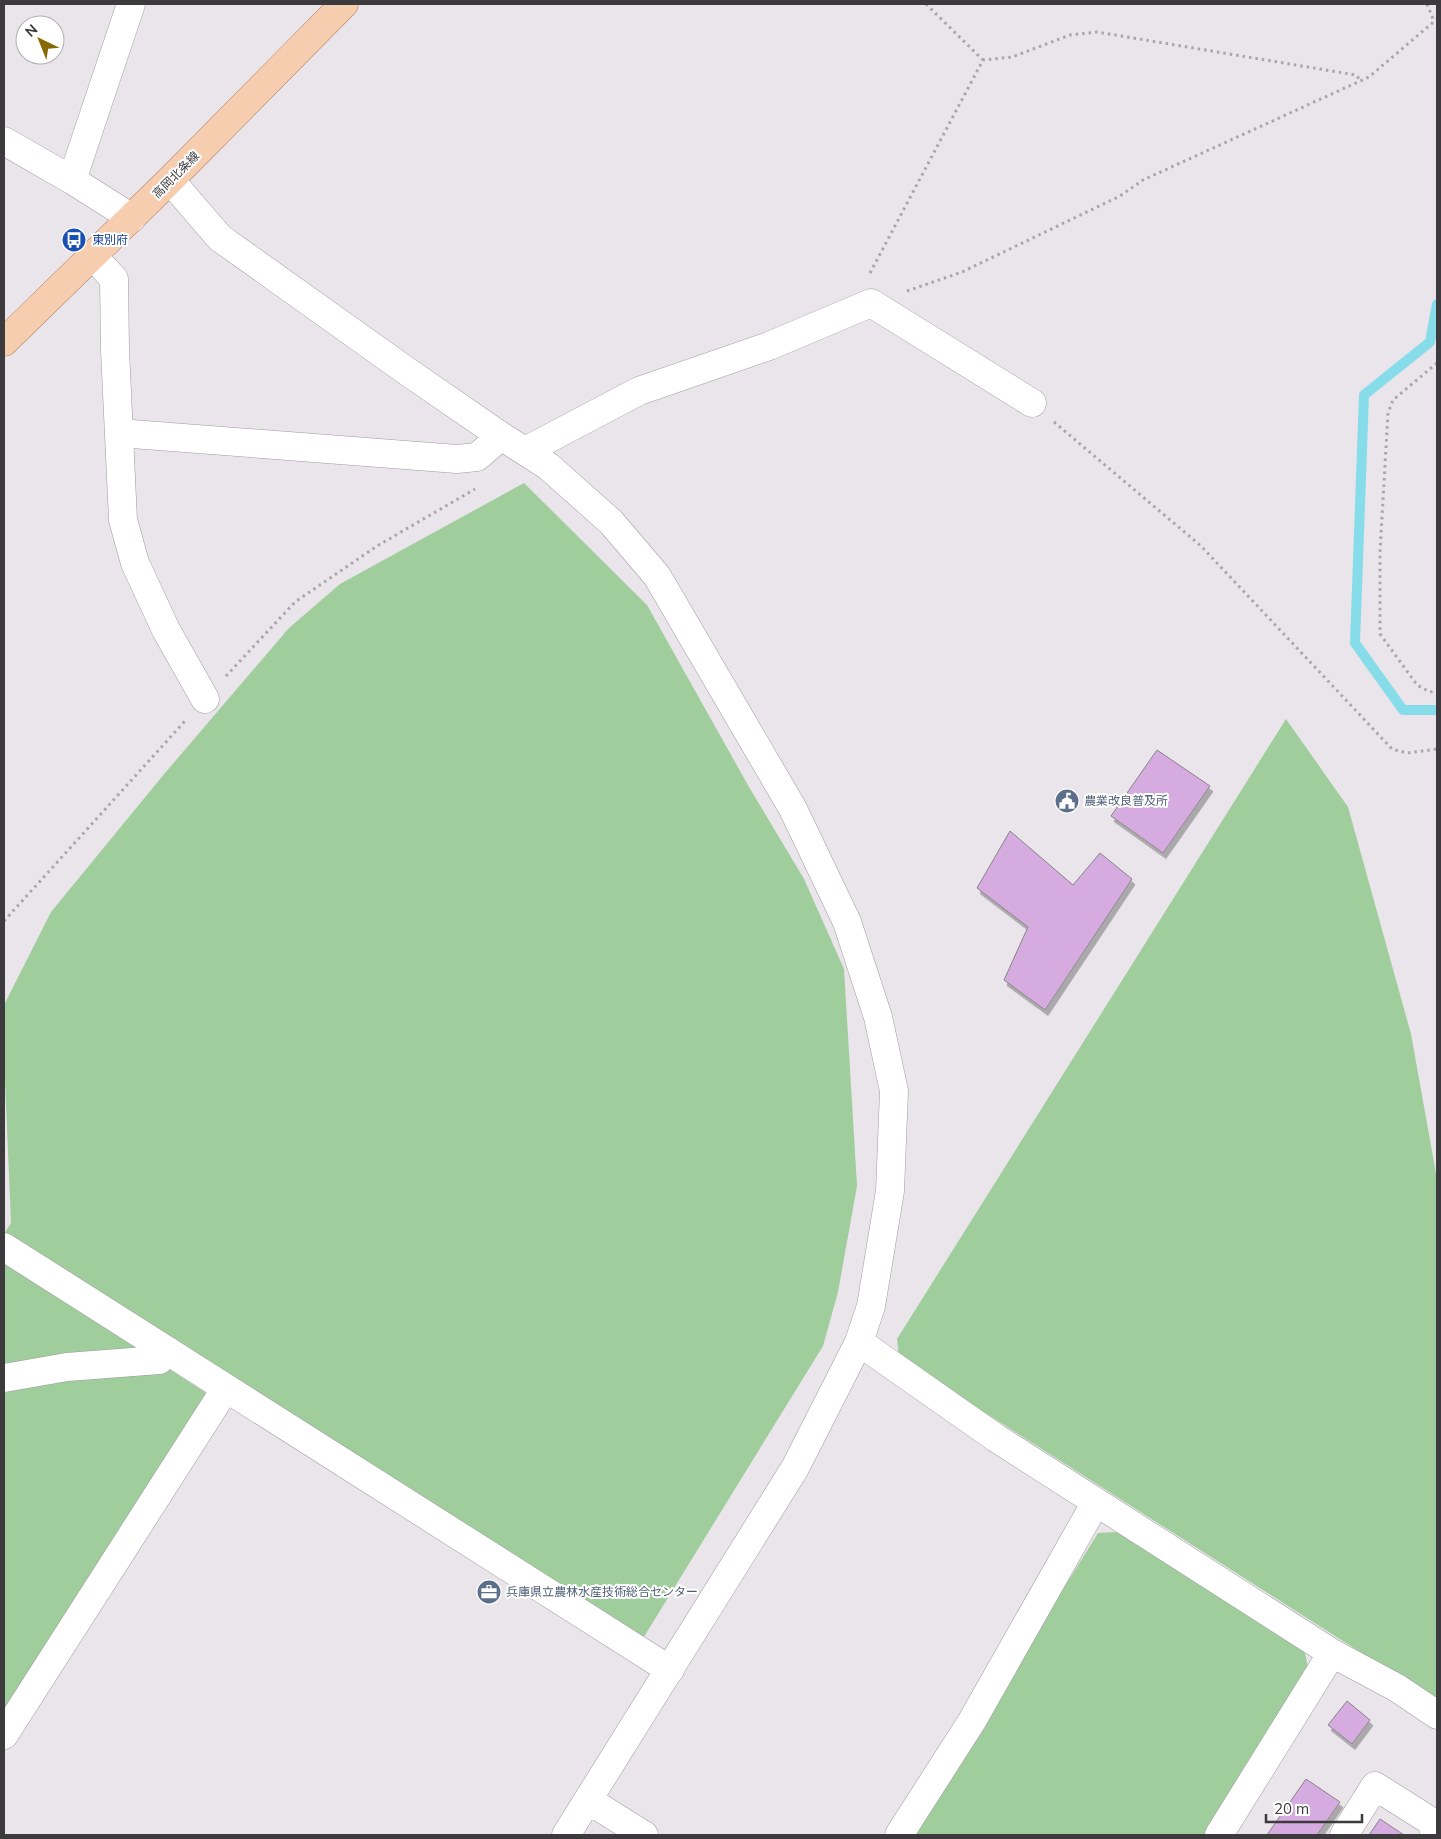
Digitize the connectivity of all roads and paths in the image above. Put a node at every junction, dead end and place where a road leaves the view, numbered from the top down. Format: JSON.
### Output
{"nodes":[{"id":1,"x":132,"y":4,"type":"edge"},
{"id":2,"x":344,"y":4,"type":"edge"},
{"id":3,"x":926,"y":4,"type":"edge"},
{"id":4,"x":1427,"y":4,"type":"edge"},
{"id":5,"x":1436,"y":20,"type":"edge"},
{"id":6,"x":983,"y":60,"type":"junction"},
{"id":7,"x":1361,"y":81,"type":"junction"},
{"id":8,"x":4,"y":141,"type":"edge"},
{"id":9,"x":72,"y":180,"type":"junction"},
{"id":10,"x":170,"y":180,"type":"junction"},
{"id":11,"x":132,"y":218,"type":"junction"},
{"id":12,"x":92,"y":256,"type":"junction"},
{"id":13,"x":871,"y":303,"type":"junction"},
{"id":14,"x":4,"y":342,"type":"edge"},
{"id":15,"x":1437,"y":362,"type":"edge"},
{"id":16,"x":1032,"y":403,"type":"joint"},
{"id":17,"x":119,"y":434,"type":"junction"},
{"id":18,"x":501,"y":436,"type":"junction"},
{"id":19,"x":525,"y":451,"type":"junction"},
{"id":20,"x":475,"y":489,"type":"dead end"},
{"id":21,"x":1437,"y":691,"type":"edge"},
{"id":22,"x":205,"y":699,"type":"junction"},
{"id":23,"x":1437,"y":749,"type":"edge"},
{"id":24,"x":4,"y":921,"type":"edge"},
{"id":25,"x":4,"y":1247,"type":"edge"},
{"id":26,"x":859,"y":1342,"type":"junction"},
{"id":27,"x":168,"y":1351,"type":"junction"},
{"id":28,"x":4,"y":1378,"type":"edge"},
{"id":29,"x":226,"y":1388,"type":"junction"},
{"id":30,"x":1096,"y":1502,"type":"junction"},
{"id":31,"x":1332,"y":1653,"type":"junction"},
{"id":32,"x":670,"y":1670,"type":"junction"},
{"id":33,"x":1437,"y":1715,"type":"edge"},
{"id":34,"x":4,"y":1735,"type":"edge"},
{"id":35,"x":588,"y":1800,"type":"junction"},
{"id":36,"x":566,"y":1835,"type":"edge"},
{"id":37,"x":644,"y":1835,"type":"edge"},
{"id":38,"x":899,"y":1835,"type":"edge"},
{"id":39,"x":1218,"y":1835,"type":"edge"},
{"id":40,"x":1344,"y":1835,"type":"edge"},
{"id":41,"x":1435,"y":1835,"type":"edge"}],
"edges":[{"from":1,"to":9,"type":"street"},
{"from":2,"to":10,"type":"main road","name":"高岡北条線"},
{"from":3,"to":6,"type":"path"},
{"from":4,"to":5,"type":"path"},
{"from":5,"to":7,"type":"path"},
{"from":6,"to":7,"type":"path"},
{"from":6,"to":13,"type":"path"},
{"from":7,"to":13,"type":"path"},
{"from":8,"to":9,"type":"street"},
{"from":9,"to":11,"type":"street"},
{"from":10,"to":11,"type":"main road","name":"高岡北条線"},
{"from":10,"to":18,"type":"street"},
{"from":11,"to":12,"type":"main road","name":"高岡北条線"},
{"from":12,"to":14,"type":"main road","name":"高岡北条線"},
{"from":12,"to":17,"type":"street"},
{"from":13,"to":16,"type":"street"},
{"from":13,"to":19,"type":"street"},
{"from":15,"to":21,"type":"path"},
{"from":16,"to":23,"type":"path"},
{"from":17,"to":18,"type":"street"},
{"from":17,"to":22,"type":"street"},
{"from":18,"to":19,"type":"street"},
{"from":19,"to":26,"type":"street"},
{"from":20,"to":22,"type":"path"},
{"from":22,"to":24,"type":"path"},
{"from":25,"to":27,"type":"street"},
{"from":26,"to":30,"type":"street"},
{"from":26,"to":32,"type":"street"},
{"from":27,"to":28,"type":"street"},
{"from":27,"to":29,"type":"street"},
{"from":29,"to":32,"type":"street"},
{"from":29,"to":34,"type":"street"},
{"from":30,"to":31,"type":"street"},
{"from":30,"to":38,"type":"street"},
{"from":31,"to":33,"type":"street"},
{"from":31,"to":39,"type":"street"},
{"from":32,"to":35,"type":"street"},
{"from":35,"to":36,"type":"street"},
{"from":35,"to":37,"type":"street"},
{"from":40,"to":41,"type":"street"}]}
